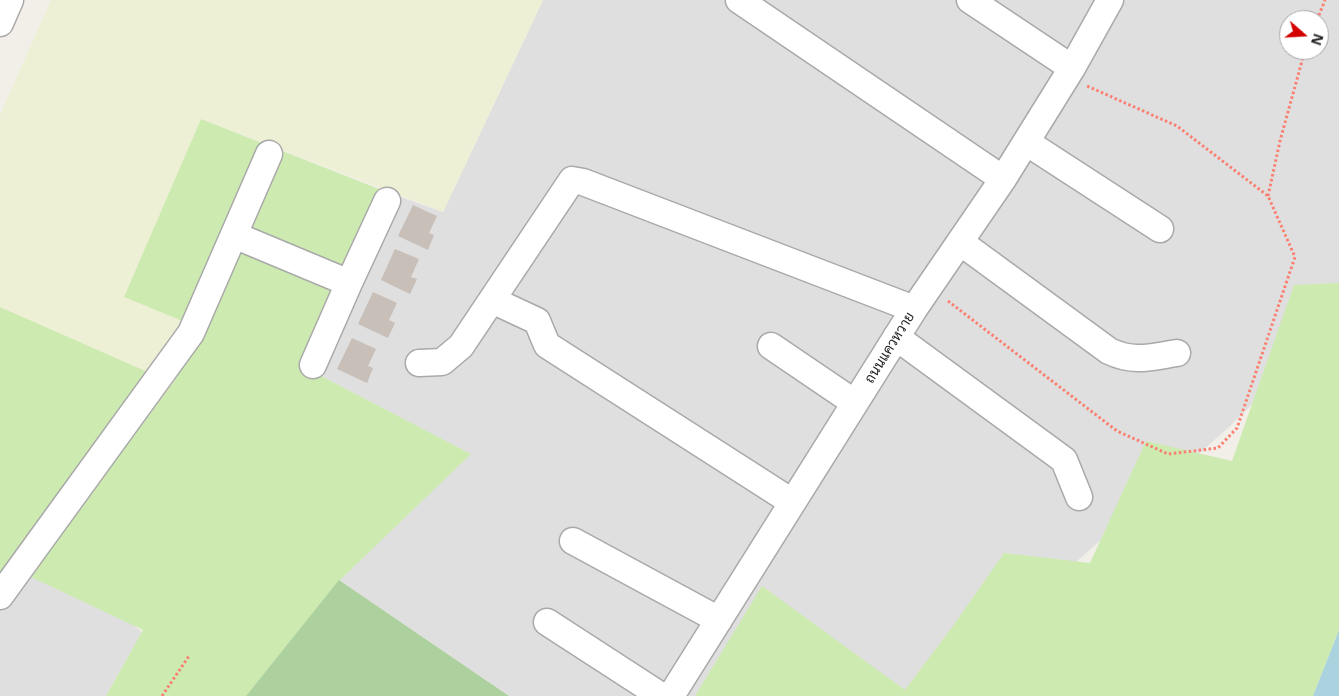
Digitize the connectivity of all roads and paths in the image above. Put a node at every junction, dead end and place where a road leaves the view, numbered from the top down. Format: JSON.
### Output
{"nodes":[{"id":1,"x":10,"y":0,"type":"edge"},
{"id":2,"x":970,"y":0,"type":"edge"},
{"id":3,"x":1110,"y":0,"type":"edge"},
{"id":4,"x":746,"y":2,"type":"edge"},
{"id":5,"x":0,"y":23,"type":"edge"},
{"id":6,"x":1302,"y":60,"type":"edge"},
{"id":7,"x":1069,"y":72,"type":"junction"},
{"id":8,"x":1026,"y":142,"type":"junction"},
{"id":9,"x":269,"y":154,"type":"dead end"},
{"id":10,"x":1003,"y":179,"type":"junction"},
{"id":11,"x":1268,"y":196,"type":"junction"},
{"id":12,"x":387,"y":201,"type":"dead end"},
{"id":13,"x":1160,"y":229,"type":"dead end"},
{"id":14,"x":234,"y":235,"type":"junction"},
{"id":15,"x":960,"y":242,"type":"junction"},
{"id":16,"x":349,"y":283,"type":"junction"},
{"id":17,"x":929,"y":286,"type":"junction"},
{"id":18,"x":492,"y":300,"type":"junction"},
{"id":19,"x":914,"y":309,"type":"junction"},
{"id":20,"x":896,"y":337,"type":"junction"},
{"id":21,"x":771,"y":346,"type":"dead end"},
{"id":22,"x":1178,"y":353,"type":"dead end"},
{"id":23,"x":419,"y":364,"type":"dead end"},
{"id":24,"x":313,"y":365,"type":"dead end"},
{"id":25,"x":855,"y":403,"type":"junction"},
{"id":26,"x":1079,"y":497,"type":"dead end"},
{"id":27,"x":792,"y":502,"type":"junction"},
{"id":28,"x":573,"y":541,"type":"dead end"},
{"id":29,"x":0,"y":596,"type":"edge"},
{"id":30,"x":719,"y":620,"type":"junction"},
{"id":31,"x":547,"y":622,"type":"dead end"},
{"id":32,"x":189,"y":656,"type":"dead end"},
{"id":33,"x":162,"y":696,"type":"edge"},
{"id":34,"x":661,"y":696,"type":"edge"},
{"id":35,"x":671,"y":696,"type":"edge"}],
"edges":[{"from":1,"to":5,"type":"street"},
{"from":2,"to":7,"type":"street"},
{"from":3,"to":7,"type":"street","name":"ถนนแควหวาย"},
{"from":4,"to":10,"type":"street"},
{"from":6,"to":11,"type":"path"},
{"from":7,"to":8,"type":"street","name":"ถนนแควหวาย"},
{"from":7,"to":11,"type":"path"},
{"from":8,"to":10,"type":"street","name":"ถนนแควหวาย"},
{"from":8,"to":13,"type":"street"},
{"from":9,"to":14,"type":"street"},
{"from":10,"to":15,"type":"street","name":"ถนนแควหวาย"},
{"from":11,"to":17,"type":"path"},
{"from":12,"to":16,"type":"street"},
{"from":14,"to":16,"type":"street"},
{"from":14,"to":29,"type":"street"},
{"from":15,"to":17,"type":"street","name":"ถนนแควหวาย"},
{"from":15,"to":22,"type":"street"},
{"from":16,"to":24,"type":"street"},
{"from":17,"to":19,"type":"street","name":"ถนนแควหวาย"},
{"from":18,"to":19,"type":"street"},
{"from":18,"to":23,"type":"street"},
{"from":18,"to":27,"type":"street"},
{"from":19,"to":20,"type":"street","name":"ถนนแควหวาย"},
{"from":20,"to":25,"type":"street","name":"ถนนแควหวาย"},
{"from":20,"to":26,"type":"street"},
{"from":21,"to":25,"type":"street"},
{"from":25,"to":27,"type":"street","name":"ถนนแควหวาย"},
{"from":27,"to":30,"type":"street","name":"ถนนแควหวาย"},
{"from":28,"to":30,"type":"street"},
{"from":30,"to":35,"type":"street","name":"ถนนแควหวาย"},
{"from":31,"to":34,"type":"street"},
{"from":32,"to":33,"type":"path"}]}
